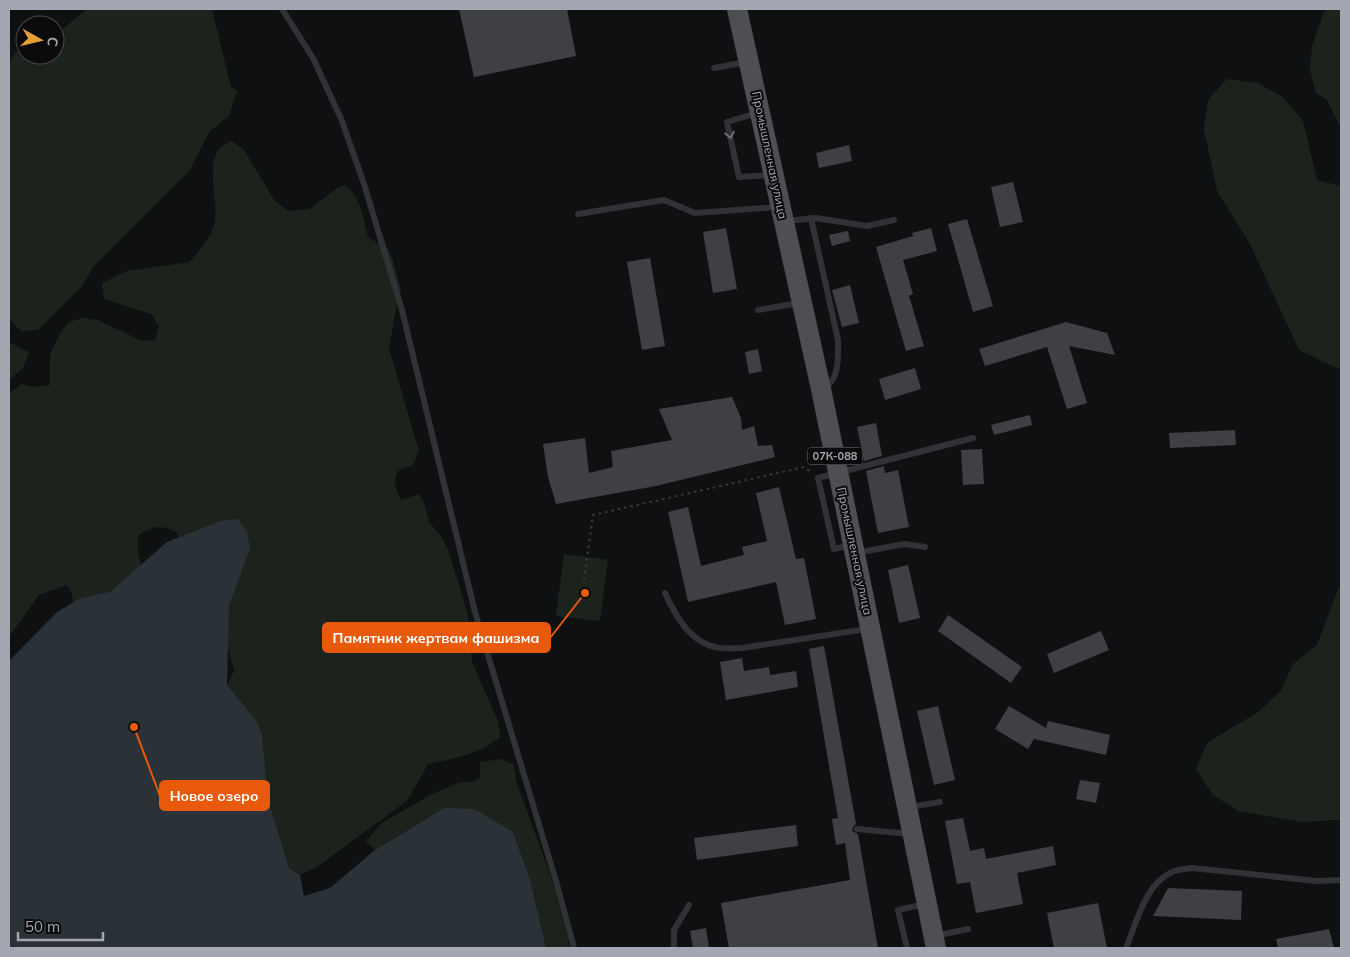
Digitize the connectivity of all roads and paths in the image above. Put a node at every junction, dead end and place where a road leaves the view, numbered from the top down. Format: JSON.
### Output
{"nodes":[{"id":1,"x":282,"y":9,"type":"edge"},
{"id":2,"x":737,"y":9,"type":"edge"},
{"id":3,"x":749,"y":61,"type":"junction"},
{"id":4,"x":714,"y":68,"type":"dead end"},
{"id":5,"x":761,"y":112,"type":"junction"},
{"id":6,"x":775,"y":175,"type":"junction"},
{"id":7,"x":578,"y":214,"type":"dead end"},
{"id":8,"x":783,"y":214,"type":"junction"},
{"id":9,"x":811,"y":218,"type":"junction"},
{"id":10,"x":894,"y":220,"type":"dead end"},
{"id":11,"x":802,"y":302,"type":"junction"},
{"id":12,"x":758,"y":310,"type":"dead end"},
{"id":13,"x":821,"y":389,"type":"junction"},
{"id":14,"x":973,"y":438,"type":"dead end"},
{"id":15,"x":839,"y":473,"type":"junction"},
{"id":16,"x":818,"y":478,"type":"junction"},
{"id":17,"x":925,"y":547,"type":"dead end"},
{"id":18,"x":854,"y":549,"type":"junction"},
{"id":19,"x":584,"y":580,"type":"dead end"},
{"id":20,"x":665,"y":593,"type":"dead end"},
{"id":21,"x":871,"y":629,"type":"junction"},
{"id":22,"x":940,"y":802,"type":"dead end"},
{"id":23,"x":906,"y":808,"type":"junction"},
{"id":24,"x":857,"y":829,"type":"dead end"},
{"id":25,"x":912,"y":834,"type":"junction"},
{"id":26,"x":1341,"y":880,"type":"edge"},
{"id":27,"x":927,"y":904,"type":"junction"},
{"id":28,"x":689,"y":905,"type":"dead end"},
{"id":29,"x":968,"y":929,"type":"dead end"},
{"id":30,"x":935,"y":942,"type":"edge"},
{"id":31,"x":574,"y":948,"type":"edge"},
{"id":32,"x":674,"y":948,"type":"edge"},
{"id":33,"x":906,"y":948,"type":"edge"},
{"id":34,"x":1126,"y":948,"type":"edge"}],
"edges":[{"from":1,"to":31,"type":"lane"},
{"from":2,"to":3,"type":"main road","name":"Промышленная улица","number":"07К-088"},
{"from":3,"to":4,"type":"lane"},
{"from":3,"to":5,"type":"main road","name":"Промышленная улица","number":"07К-088"},
{"from":5,"to":6,"type":"main road","name":"Промышленная улица","number":"07К-088"},
{"from":5,"to":6,"type":"lane","one_way":true},
{"from":6,"to":8,"type":"main road","name":"Промышленная улица","number":"07К-088"},
{"from":7,"to":8,"type":"lane"},
{"from":8,"to":9,"type":"lane"},
{"from":8,"to":11,"type":"main road","name":"Промышленная улица","number":"07К-088"},
{"from":9,"to":10,"type":"lane"},
{"from":9,"to":13,"type":"lane"},
{"from":11,"to":12,"type":"lane"},
{"from":11,"to":13,"type":"main road","name":"Промышленная улица","number":"07К-088"},
{"from":13,"to":15,"type":"main road","name":"Промышленная улица","number":"07К-088"},
{"from":14,"to":15,"type":"lane"},
{"from":15,"to":16,"type":"lane"},
{"from":15,"to":18,"type":"main road","name":"Промышленная улица","number":"07К-088"},
{"from":16,"to":18,"type":"lane"},
{"from":16,"to":19,"type":"path"},
{"from":17,"to":18,"type":"lane"},
{"from":18,"to":21,"type":"main road","name":"Промышленная улица","number":"07К-088"},
{"from":20,"to":21,"type":"lane"},
{"from":21,"to":23,"type":"main road","name":"Промышленная улица","number":"07К-088"},
{"from":22,"to":23,"type":"lane"},
{"from":23,"to":25,"type":"main road","name":"Промышленная улица","number":"07К-088"},
{"from":24,"to":25,"type":"lane"},
{"from":25,"to":27,"type":"main road","name":"Промышленная улица","number":"07К-088"},
{"from":26,"to":34,"type":"lane"},
{"from":27,"to":30,"type":"main road","name":"Промышленная улица","number":"07К-088"},
{"from":27,"to":33,"type":"lane"},
{"from":28,"to":32,"type":"lane"},
{"from":29,"to":30,"type":"lane"}]}
